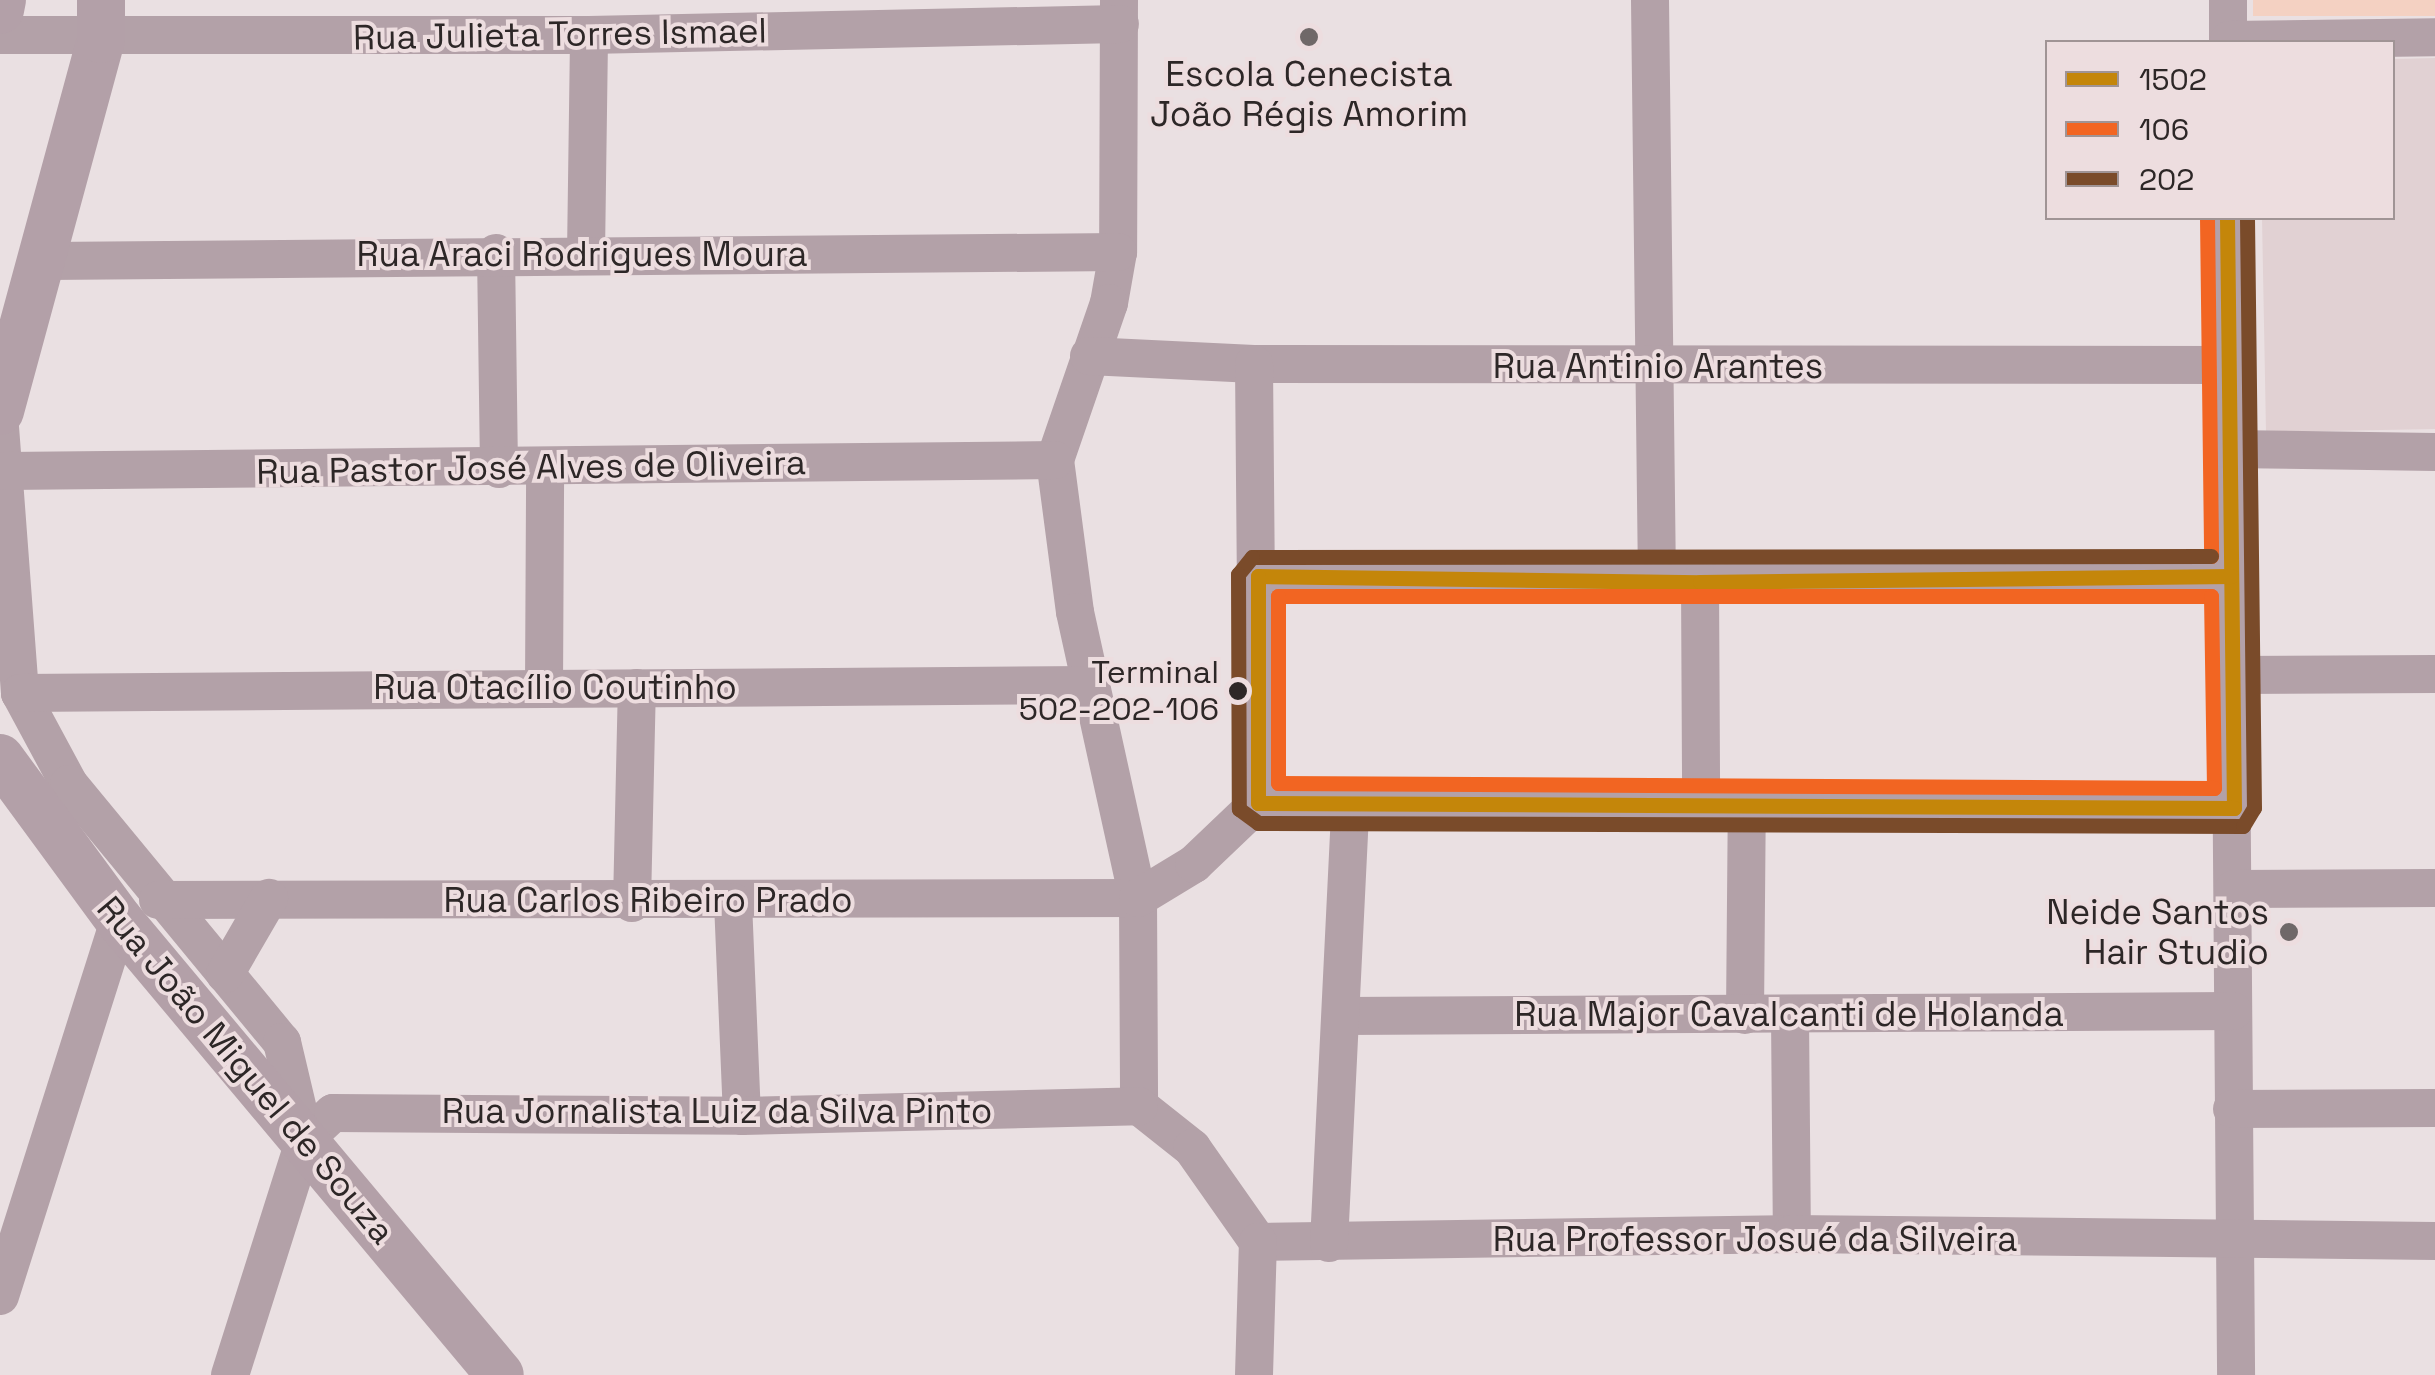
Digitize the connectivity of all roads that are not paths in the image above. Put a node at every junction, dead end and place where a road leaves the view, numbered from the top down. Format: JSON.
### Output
{"nodes":[{"id":1,"x":2,"y":0,"type":"edge"},
{"id":2,"x":1650,"y":0,"type":"edge"},
{"id":3,"x":2228,"y":0,"type":"edge"},
{"id":4,"x":0,"y":10,"type":"edge"},
{"id":5,"x":1119,"y":12,"type":"edge"},
{"id":6,"x":628,"y":17,"type":"edge"},
{"id":7,"x":101,"y":20,"type":"edge"},
{"id":8,"x":0,"y":35,"type":"edge"},
{"id":9,"x":589,"y":35,"type":"junction"},
{"id":10,"x":2435,"y":36,"type":"edge"},
{"id":11,"x":2228,"y":40,"type":"edge"},
{"id":12,"x":2269,"y":40,"type":"edge"},
{"id":13,"x":2227,"y":220,"type":"edge"},
{"id":14,"x":1118,"y":252,"type":"junction"},
{"id":15,"x":496,"y":253,"type":"junction"},
{"id":16,"x":586,"y":254,"type":"junction"},
{"id":17,"x":47,"y":261,"type":"junction"},
{"id":18,"x":1089,"y":356,"type":"junction"},
{"id":19,"x":1254,"y":364,"type":"junction"},
{"id":20,"x":2228,"y":366,"type":"junction"},
{"id":21,"x":1652,"y":368,"type":"junction"},
{"id":22,"x":0,"y":412,"type":"edge"},
{"id":23,"x":0,"y":427,"type":"edge"},
{"id":24,"x":2227,"y":449,"type":"junction"},
{"id":25,"x":2435,"y":452,"type":"edge"},
{"id":26,"x":1055,"y":460,"type":"junction"},
{"id":27,"x":545,"y":468,"type":"junction"},
{"id":28,"x":498,"y":469,"type":"junction"},
{"id":29,"x":6,"y":471,"type":"junction"},
{"id":30,"x":1258,"y":576,"type":"junction"},
{"id":31,"x":2230,"y":576,"type":"junction"},
{"id":32,"x":1656,"y":582,"type":"junction"},
{"id":33,"x":1700,"y":582,"type":"junction"},
{"id":34,"x":2435,"y":674,"type":"edge"},
{"id":35,"x":2233,"y":675,"type":"junction"},
{"id":36,"x":1089,"y":685,"type":"junction"},
{"id":37,"x":544,"y":687,"type":"junction"},
{"id":38,"x":637,"y":688,"type":"junction"},
{"id":39,"x":20,"y":694,"type":"junction"},
{"id":40,"x":0,"y":758,"type":"edge"},
{"id":41,"x":1352,"y":800,"type":"junction"},
{"id":42,"x":1701,"y":800,"type":"junction"},
{"id":43,"x":1258,"y":802,"type":"junction"},
{"id":44,"x":1747,"y":802,"type":"junction"},
{"id":45,"x":2234,"y":808,"type":"junction"},
{"id":46,"x":2234,"y":888,"type":"junction"},
{"id":47,"x":2435,"y":888,"type":"edge"},
{"id":48,"x":269,"y":898,"type":"junction"},
{"id":49,"x":1138,"y":898,"type":"junction"},
{"id":50,"x":733,"y":902,"type":"junction"},
{"id":51,"x":632,"y":903,"type":"junction"},
{"id":52,"x":139,"y":910,"type":"junction"},
{"id":53,"x":225,"y":974,"type":"junction"},
{"id":54,"x":2234,"y":1011,"type":"junction"},
{"id":55,"x":1744,"y":1015,"type":"junction"},
{"id":56,"x":1344,"y":1016,"type":"junction"},
{"id":57,"x":1790,"y":1016,"type":"junction"},
{"id":58,"x":1139,"y":1106,"type":"junction"},
{"id":59,"x":2435,"y":1108,"type":"edge"},
{"id":60,"x":2232,"y":1109,"type":"junction"},
{"id":61,"x":742,"y":1116,"type":"junction"},
{"id":62,"x":305,"y":1139,"type":"junction"},
{"id":63,"x":1792,"y":1234,"type":"junction"},
{"id":64,"x":2236,"y":1240,"type":"junction"},
{"id":65,"x":2435,"y":1240,"type":"edge"},
{"id":66,"x":1258,"y":1242,"type":"junction"},
{"id":67,"x":1329,"y":1243,"type":"junction"},
{"id":68,"x":0,"y":1296,"type":"edge"},
{"id":69,"x":498,"y":1374,"type":"edge"},
{"id":70,"x":230,"y":1375,"type":"edge"},
{"id":71,"x":1254,"y":1375,"type":"edge"},
{"id":72,"x":2236,"y":1375,"type":"edge"}],
"edges":[{"from":1,"to":4,"type":"main road"},
{"from":2,"to":21,"type":"street"},
{"from":3,"to":11,"type":"street"},
{"from":5,"to":6,"type":"street","name":"Rua Julieta Torres Ismael"},
{"from":5,"to":14,"type":"street"},
{"from":6,"to":9,"type":"street","name":"Rua Julieta Torres Ismael"},
{"from":7,"to":8,"type":"street","name":"Rua Julieta Torres Ismael"},
{"from":7,"to":9,"type":"street","name":"Rua Julieta Torres Ismael"},
{"from":7,"to":17,"type":"main road"},
{"from":9,"to":16,"type":"street"},
{"from":10,"to":12,"type":"street"},
{"from":13,"to":20,"type":"street"},
{"from":14,"to":16,"type":"street","name":"Rua Araci Rodrigues Moura"},
{"from":14,"to":18,"type":"street"},
{"from":15,"to":16,"type":"street","name":"Rua Araci Rodrigues Moura"},
{"from":15,"to":17,"type":"street","name":"Rua Araci Rodrigues Moura"},
{"from":15,"to":28,"type":"street"},
{"from":17,"to":22,"type":"main road"},
{"from":18,"to":19,"type":"street","name":"Rua Antinio Arantes"},
{"from":18,"to":26,"type":"street"},
{"from":19,"to":21,"type":"street","name":"Rua Antinio Arantes"},
{"from":19,"to":30,"type":"street"},
{"from":20,"to":21,"type":"street","name":"Rua Antinio Arantes"},
{"from":20,"to":24,"type":"street"},
{"from":21,"to":32,"type":"street"},
{"from":23,"to":29,"type":"street"},
{"from":24,"to":25,"type":"street"},
{"from":24,"to":31,"type":"street"},
{"from":26,"to":27,"type":"street","name":"Rua Pastor José Alves de Oliveira"},
{"from":26,"to":36,"type":"street"},
{"from":27,"to":28,"type":"street","name":"Rua Pastor José Alves de Oliveira"},
{"from":27,"to":37,"type":"street"},
{"from":28,"to":29,"type":"street","name":"Rua Pastor José Alves de Oliveira"},
{"from":29,"to":39,"type":"street"},
{"from":30,"to":32,"type":"street"},
{"from":30,"to":43,"type":"street"},
{"from":31,"to":33,"type":"street"},
{"from":31,"to":35,"type":"street"},
{"from":32,"to":33,"type":"street"},
{"from":33,"to":42,"type":"street"},
{"from":34,"to":35,"type":"street"},
{"from":35,"to":45,"type":"street"},
{"from":36,"to":38,"type":"street","name":"Rua Otacílio Coutinho"},
{"from":36,"to":49,"type":"street"},
{"from":37,"to":38,"type":"street","name":"Rua Otacílio Coutinho"},
{"from":37,"to":39,"type":"street","name":"Rua Otacílio Coutinho"},
{"from":38,"to":51,"type":"street"},
{"from":39,"to":52,"type":"street"},
{"from":40,"to":52,"type":"main road","name":"Rua João Miguel de Souza"},
{"from":41,"to":42,"type":"street"},
{"from":41,"to":43,"type":"street"},
{"from":41,"to":56,"type":"street"},
{"from":42,"to":44,"type":"street"},
{"from":43,"to":49,"type":"street"},
{"from":44,"to":45,"type":"street"},
{"from":44,"to":55,"type":"street"},
{"from":45,"to":46,"type":"street"},
{"from":46,"to":47,"type":"street"},
{"from":46,"to":54,"type":"street"},
{"from":48,"to":51,"type":"street","name":"Rua Carlos Ribeiro Prado"},
{"from":48,"to":52,"type":"street","name":"Rua Carlos Ribeiro Prado"},
{"from":48,"to":53,"type":"street"},
{"from":49,"to":50,"type":"street","name":"Rua Carlos Ribeiro Prado"},
{"from":49,"to":58,"type":"street"},
{"from":50,"to":51,"type":"street","name":"Rua Carlos Ribeiro Prado"},
{"from":50,"to":61,"type":"street"},
{"from":52,"to":53,"type":"street"},
{"from":52,"to":62,"type":"main road","name":"Rua João Miguel de Souza"},
{"from":52,"to":68,"type":"street"},
{"from":53,"to":62,"type":"street"},
{"from":54,"to":57,"type":"street","name":"Rua Major Cavalcanti de Holanda"},
{"from":54,"to":60,"type":"street"},
{"from":55,"to":56,"type":"street","name":"Rua Major Cavalcanti de Holanda"},
{"from":55,"to":57,"type":"street","name":"Rua Major Cavalcanti de Holanda"},
{"from":56,"to":67,"type":"street"},
{"from":57,"to":63,"type":"street"},
{"from":58,"to":61,"type":"street","name":"Rua Jornalista Luiz da Silva Pinto"},
{"from":58,"to":66,"type":"street"},
{"from":59,"to":60,"type":"street"},
{"from":60,"to":64,"type":"street"},
{"from":61,"to":62,"type":"street","name":"Rua Jornalista Luiz da Silva Pinto"},
{"from":62,"to":69,"type":"main road","name":"Rua João Miguel de Souza"},
{"from":62,"to":70,"type":"street"},
{"from":63,"to":64,"type":"street","name":"Rua Professor Josué da Silveira"},
{"from":63,"to":67,"type":"street","name":"Rua Professor Josué da Silveira"},
{"from":64,"to":65,"type":"street","name":"Rua Professor Josué da Silveira"},
{"from":64,"to":72,"type":"street"},
{"from":66,"to":67,"type":"street","name":"Rua Professor Josué da Silveira"},
{"from":66,"to":71,"type":"street"}]}
